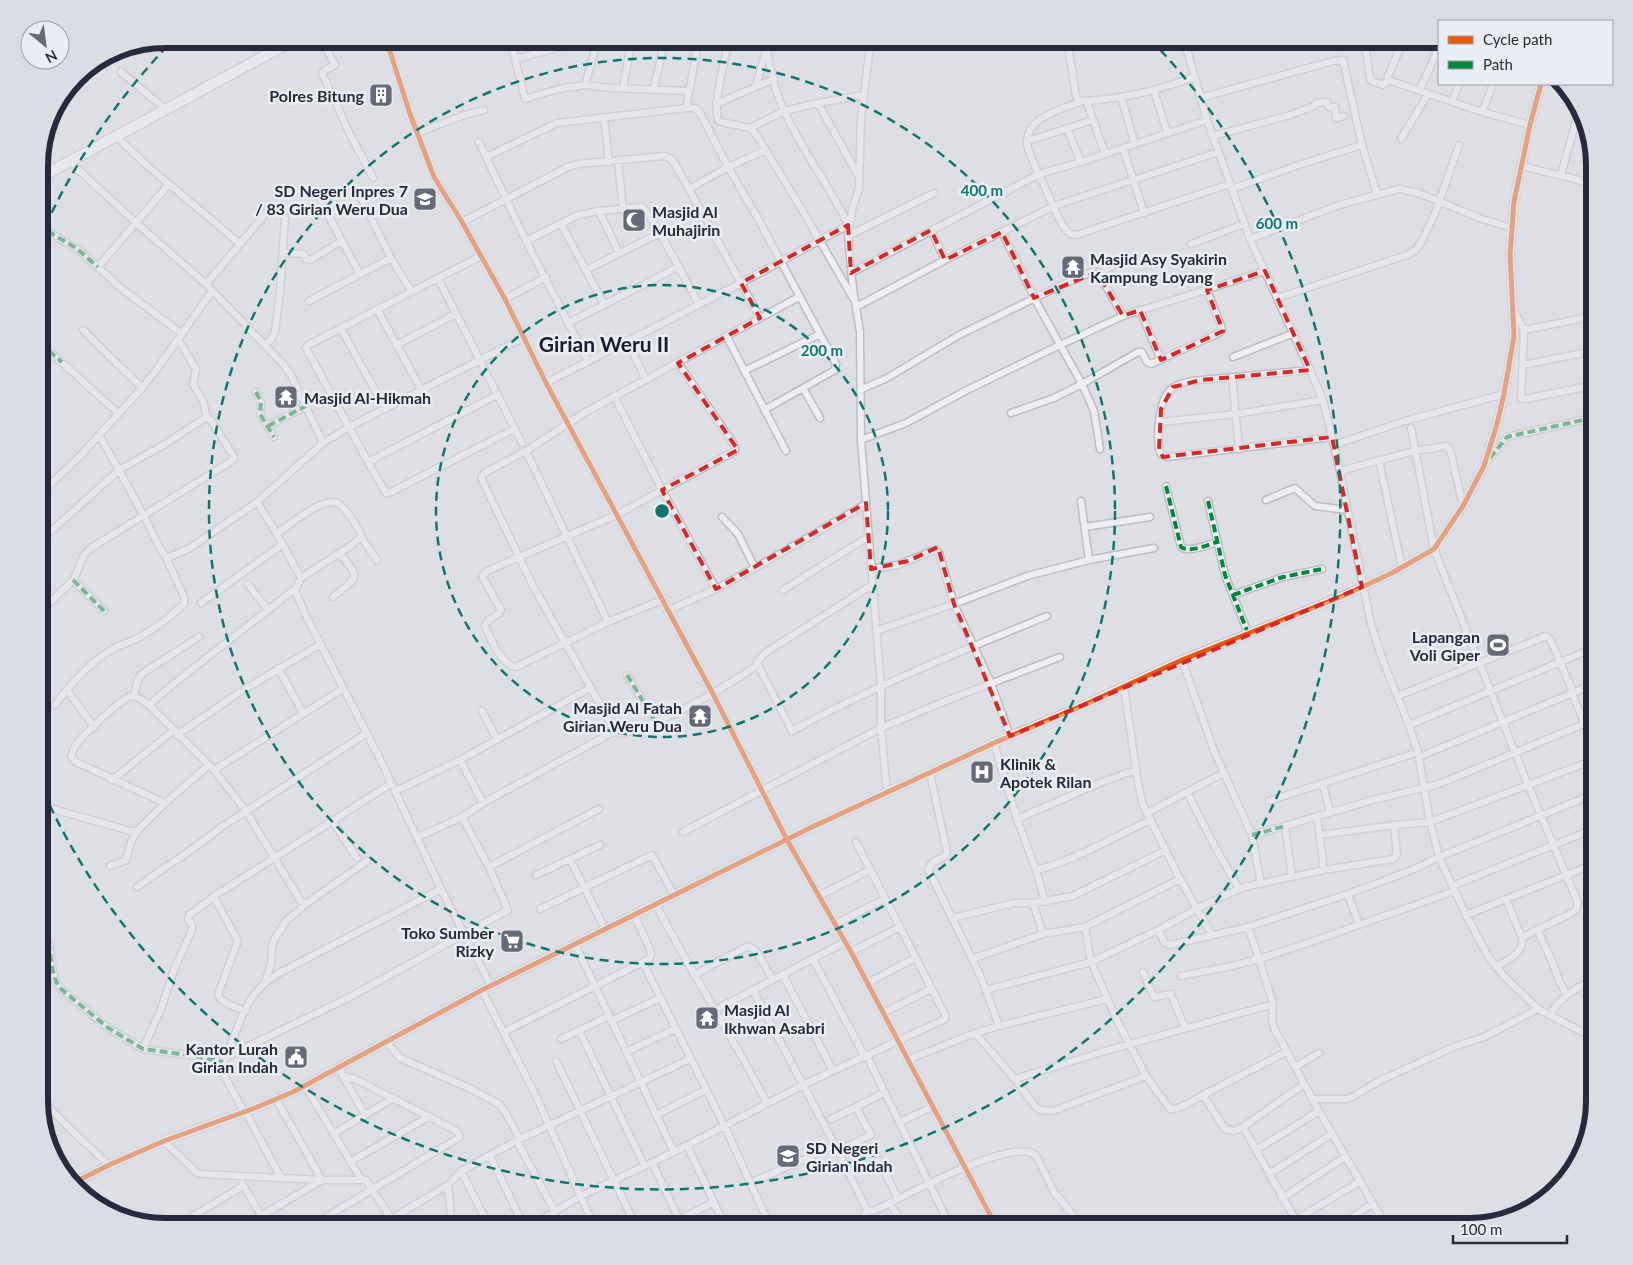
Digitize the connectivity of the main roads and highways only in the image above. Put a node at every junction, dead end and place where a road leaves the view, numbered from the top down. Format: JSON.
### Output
{"nodes":[{"id":1,"x":279,"y":48,"type":"edge"},
{"id":2,"x":48,"y":173,"type":"edge"}],
"edges":[{"from":1,"to":2,"type":"highway"}]}
